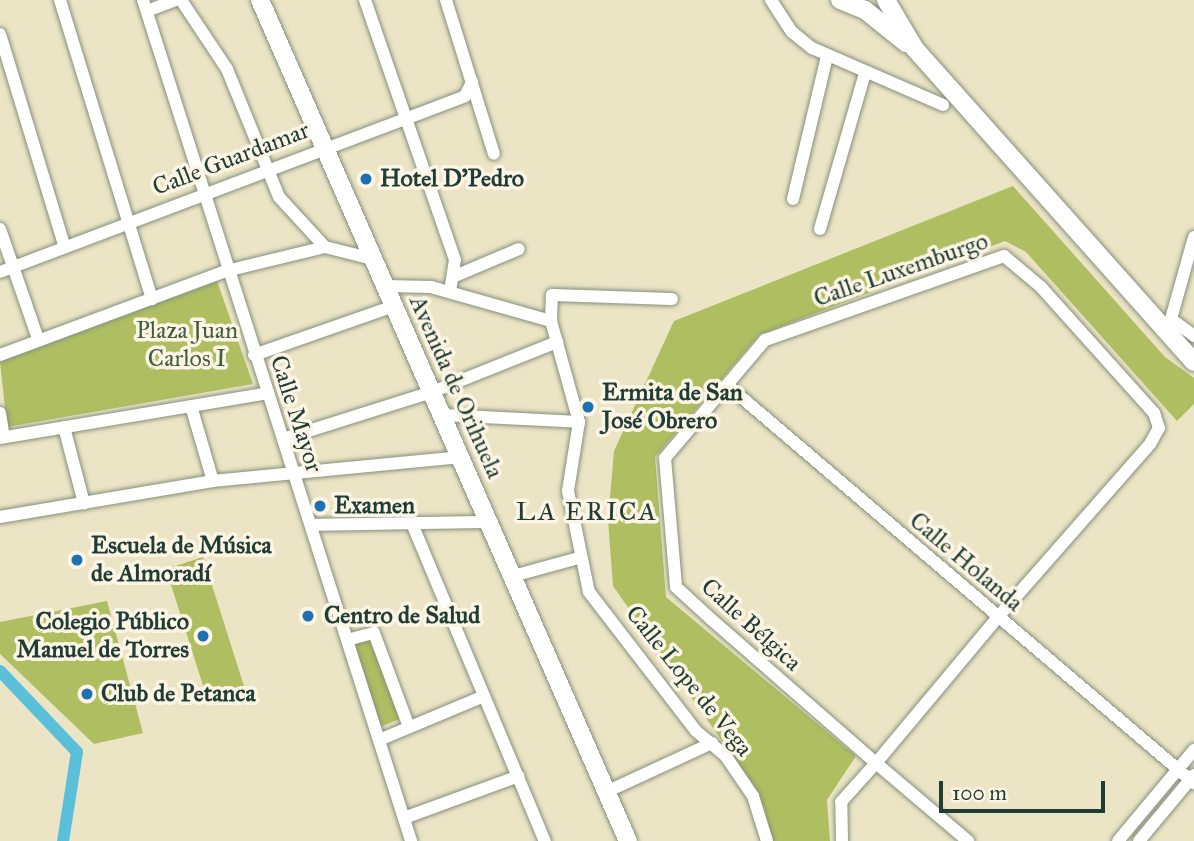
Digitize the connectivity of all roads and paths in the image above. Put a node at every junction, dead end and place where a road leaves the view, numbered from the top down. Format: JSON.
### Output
{"nodes":[{"id":1,"x":60,"y":0,"type":"edge"},
{"id":2,"x":179,"y":0,"type":"edge"},
{"id":3,"x":260,"y":0,"type":"edge"},
{"id":4,"x":365,"y":0,"type":"edge"},
{"id":5,"x":446,"y":0,"type":"edge"},
{"id":6,"x":771,"y":0,"type":"edge"},
{"id":7,"x":840,"y":0,"type":"edge"},
{"id":8,"x":886,"y":0,"type":"edge"},
{"id":9,"x":145,"y":5,"type":"edge"},
{"id":10,"x":0,"y":34,"type":"edge"},
{"id":11,"x":915,"y":49,"type":"junction"},
{"id":12,"x":827,"y":56,"type":"junction"},
{"id":13,"x":865,"y":73,"type":"junction"},
{"id":14,"x":472,"y":82,"type":"junction"},
{"id":15,"x":943,"y":105,"type":"dead end"},
{"id":16,"x":408,"y":116,"type":"junction"},
{"id":17,"x":323,"y":145,"type":"junction"},
{"id":18,"x":494,"y":154,"type":"dead end"},
{"id":19,"x":267,"y":169,"type":"junction"},
{"id":20,"x":202,"y":193,"type":"junction"},
{"id":21,"x":793,"y":199,"type":"dead end"},
{"id":22,"x":128,"y":222,"type":"junction"},
{"id":23,"x":0,"y":229,"type":"edge"},
{"id":24,"x":820,"y":229,"type":"dead end"},
{"id":25,"x":1194,"y":237,"type":"edge"},
{"id":26,"x":64,"y":244,"type":"junction"},
{"id":27,"x":325,"y":247,"type":"junction"},
{"id":28,"x":519,"y":248,"type":"dead end"},
{"id":29,"x":373,"y":259,"type":"junction"},
{"id":30,"x":6,"y":271,"type":"edge"},
{"id":31,"x":226,"y":271,"type":"junction"},
{"id":32,"x":455,"y":276,"type":"junction"},
{"id":33,"x":385,"y":286,"type":"junction"},
{"id":34,"x":450,"y":292,"type":"junction"},
{"id":35,"x":152,"y":299,"type":"junction"},
{"id":36,"x":672,"y":299,"type":"dead end"},
{"id":37,"x":394,"y":306,"type":"junction"},
{"id":38,"x":551,"y":321,"type":"junction"},
{"id":39,"x":1194,"y":336,"type":"edge"},
{"id":40,"x":38,"y":339,"type":"junction"},
{"id":41,"x":557,"y":342,"type":"junction"},
{"id":42,"x":0,"y":355,"type":"edge"},
{"id":43,"x":254,"y":355,"type":"junction"},
{"id":44,"x":1194,"y":362,"type":"edge"},
{"id":45,"x":727,"y":386,"type":"junction"},
{"id":46,"x":432,"y":392,"type":"junction"},
{"id":47,"x":268,"y":393,"type":"junction"},
{"id":48,"x":191,"y":406,"type":"junction"},
{"id":49,"x":0,"y":414,"type":"edge"},
{"id":50,"x":443,"y":415,"type":"junction"},
{"id":51,"x":579,"y":422,"type":"junction"},
{"id":52,"x":64,"y":427,"type":"junction"},
{"id":53,"x":2,"y":437,"type":"edge"},
{"id":54,"x":283,"y":439,"type":"junction"},
{"id":55,"x":461,"y":457,"type":"junction"},
{"id":56,"x":294,"y":473,"type":"junction"},
{"id":57,"x":213,"y":481,"type":"junction"},
{"id":58,"x":84,"y":503,"type":"junction"},
{"id":59,"x":0,"y":517,"type":"edge"},
{"id":60,"x":490,"y":522,"type":"junction"},
{"id":61,"x":311,"y":525,"type":"junction"},
{"id":62,"x":412,"y":526,"type":"junction"},
{"id":63,"x":579,"y":558,"type":"junction"},
{"id":64,"x":513,"y":576,"type":"junction"},
{"id":65,"x":999,"y":617,"type":"junction"},
{"id":66,"x":347,"y":640,"type":"junction"},
{"id":67,"x":484,"y":696,"type":"junction"},
{"id":68,"x":409,"y":727,"type":"junction"},
{"id":69,"x":379,"y":740,"type":"junction"},
{"id":70,"x":712,"y":743,"type":"junction"},
{"id":71,"x":1194,"y":750,"type":"edge"},
{"id":72,"x":876,"y":763,"type":"junction"},
{"id":73,"x":1178,"y":769,"type":"junction"},
{"id":74,"x":519,"y":776,"type":"junction"},
{"id":75,"x":1193,"y":779,"type":"edge"},
{"id":76,"x":606,"y":792,"type":"junction"},
{"id":77,"x":404,"y":818,"type":"junction"},
{"id":78,"x":411,"y":841,"type":"edge"},
{"id":79,"x":545,"y":841,"type":"edge"},
{"id":80,"x":628,"y":841,"type":"edge"},
{"id":81,"x":768,"y":841,"type":"edge"},
{"id":82,"x":842,"y":841,"type":"edge"},
{"id":83,"x":968,"y":841,"type":"edge"},
{"id":84,"x":1118,"y":841,"type":"edge"},
{"id":85,"x":1139,"y":841,"type":"edge"}],
"edges":[{"from":1,"to":22,"type":"street"},
{"from":2,"to":9,"type":"street"},
{"from":2,"to":19,"type":"street"},
{"from":3,"to":17,"type":"main road","name":"Avenida de Orihuela"},
{"from":4,"to":16,"type":"street"},
{"from":5,"to":14,"type":"street"},
{"from":6,"to":12,"type":"street"},
{"from":7,"to":11,"type":"main road"},
{"from":8,"to":11,"type":"main road"},
{"from":9,"to":20,"type":"street","name":"Calle Mayor"},
{"from":10,"to":26,"type":"street"},
{"from":11,"to":44,"type":"main road"},
{"from":12,"to":13,"type":"street"},
{"from":12,"to":21,"type":"street"},
{"from":13,"to":15,"type":"street"},
{"from":13,"to":24,"type":"street"},
{"from":14,"to":16,"type":"street","name":"Calle Guardamar"},
{"from":14,"to":18,"type":"street"},
{"from":16,"to":17,"type":"street","name":"Calle Guardamar"},
{"from":16,"to":32,"type":"street"},
{"from":17,"to":19,"type":"street","name":"Calle Guardamar"},
{"from":17,"to":29,"type":"main road","name":"Avenida de Orihuela"},
{"from":19,"to":20,"type":"street","name":"Calle Guardamar"},
{"from":19,"to":27,"type":"street"},
{"from":20,"to":22,"type":"street","name":"Calle Guardamar"},
{"from":20,"to":31,"type":"street","name":"Calle Mayor"},
{"from":22,"to":26,"type":"street","name":"Calle Guardamar"},
{"from":22,"to":35,"type":"street"},
{"from":23,"to":30,"type":"street"},
{"from":25,"to":39,"type":"street"},
{"from":26,"to":30,"type":"street","name":"Calle Guardamar"},
{"from":27,"to":29,"type":"street"},
{"from":27,"to":31,"type":"street"},
{"from":28,"to":32,"type":"street"},
{"from":29,"to":33,"type":"main road","name":"Avenida de Orihuela"},
{"from":30,"to":40,"type":"street"},
{"from":31,"to":35,"type":"street"},
{"from":31,"to":43,"type":"street","name":"Calle Mayor"},
{"from":32,"to":34,"type":"street"},
{"from":33,"to":34,"type":"street"},
{"from":33,"to":37,"type":"main road","name":"Avenida de Orihuela"},
{"from":34,"to":38,"type":"street"},
{"from":35,"to":40,"type":"street"},
{"from":36,"to":38,"type":"street"},
{"from":37,"to":43,"type":"street"},
{"from":37,"to":46,"type":"main road","name":"Avenida de Orihuela"},
{"from":38,"to":41,"type":"street","name":"Calle Lope de Vega"},
{"from":40,"to":42,"type":"street"},
{"from":41,"to":46,"type":"street"},
{"from":41,"to":51,"type":"street","name":"Calle Lope de Vega"},
{"from":43,"to":47,"type":"street","name":"Calle Mayor"},
{"from":45,"to":65,"type":"street","name":"Calle Holanda"},
{"from":45,"to":65,"type":"street","name":"Calle Luxemburgo"},
{"from":45,"to":72,"type":"street","name":"Calle Bélgica"},
{"from":46,"to":50,"type":"main road","name":"Avenida de Orihuela"},
{"from":46,"to":54,"type":"street"},
{"from":47,"to":48,"type":"street"},
{"from":47,"to":54,"type":"street","name":"Calle Mayor"},
{"from":48,"to":52,"type":"street"},
{"from":48,"to":57,"type":"street"},
{"from":49,"to":53,"type":"street"},
{"from":50,"to":51,"type":"street"},
{"from":50,"to":55,"type":"main road","name":"Avenida de Orihuela"},
{"from":51,"to":63,"type":"street","name":"Calle Lope de Vega"},
{"from":52,"to":53,"type":"street"},
{"from":52,"to":58,"type":"street"},
{"from":54,"to":56,"type":"street","name":"Calle Mayor"},
{"from":55,"to":56,"type":"street"},
{"from":55,"to":60,"type":"main road","name":"Avenida de Orihuela"},
{"from":56,"to":57,"type":"street"},
{"from":56,"to":61,"type":"street","name":"Calle Mayor"},
{"from":57,"to":58,"type":"street"},
{"from":58,"to":59,"type":"street"},
{"from":60,"to":62,"type":"street"},
{"from":60,"to":64,"type":"main road","name":"Avenida de Orihuela"},
{"from":61,"to":62,"type":"street"},
{"from":61,"to":66,"type":"street","name":"Calle Mayor"},
{"from":62,"to":67,"type":"street"},
{"from":63,"to":64,"type":"street"},
{"from":63,"to":70,"type":"street","name":"Calle Lope de Vega"},
{"from":64,"to":76,"type":"main road","name":"Avenida de Orihuela"},
{"from":65,"to":72,"type":"street"},
{"from":65,"to":73,"type":"street","name":"Calle Holanda"},
{"from":66,"to":68,"type":"street"},
{"from":66,"to":69,"type":"street","name":"Calle Mayor"},
{"from":67,"to":68,"type":"street"},
{"from":67,"to":74,"type":"street"},
{"from":68,"to":69,"type":"street"},
{"from":69,"to":77,"type":"street","name":"Calle Mayor"},
{"from":70,"to":76,"type":"street"},
{"from":70,"to":81,"type":"street","name":"Calle Lope de Vega"},
{"from":71,"to":73,"type":"street"},
{"from":72,"to":82,"type":"street"},
{"from":72,"to":83,"type":"street","name":"Calle Bélgica"},
{"from":73,"to":75,"type":"street","name":"Calle Holanda"},
{"from":73,"to":84,"type":"street"},
{"from":74,"to":77,"type":"street"},
{"from":74,"to":79,"type":"street"},
{"from":75,"to":85,"type":"street"},
{"from":76,"to":80,"type":"main road","name":"Avenida de Orihuela"},
{"from":77,"to":78,"type":"street","name":"Calle Mayor"}]}
